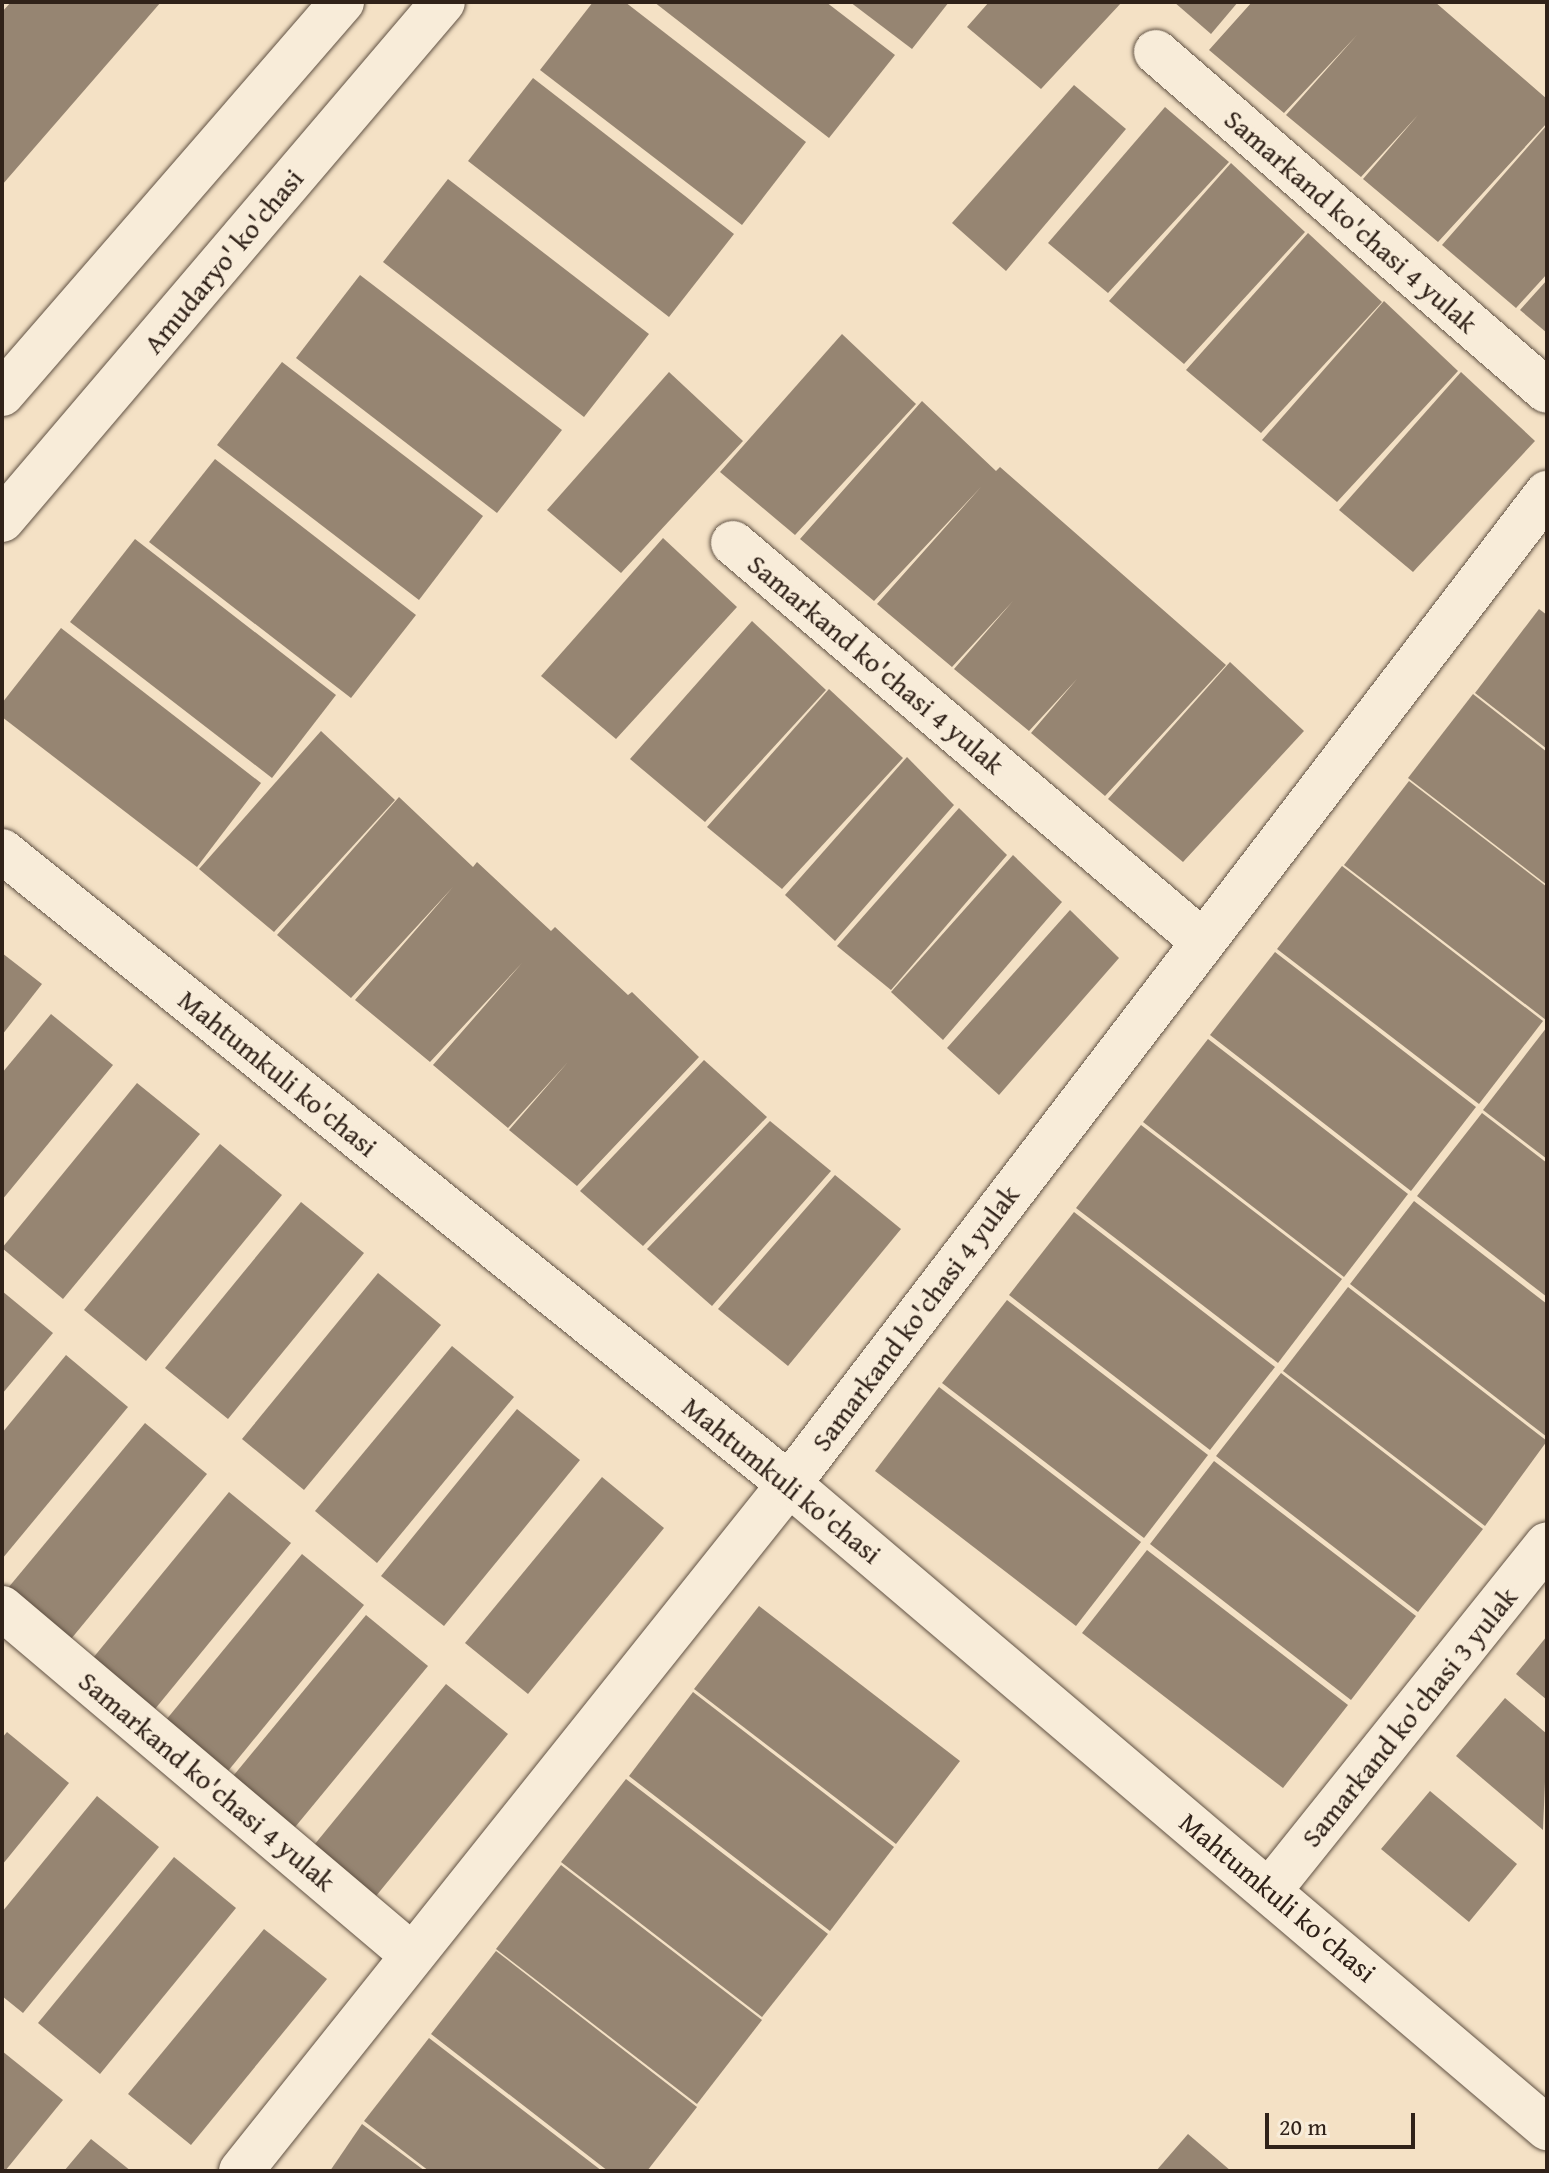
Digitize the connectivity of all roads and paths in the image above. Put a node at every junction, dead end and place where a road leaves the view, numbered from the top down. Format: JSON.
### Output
{"nodes":[{"id":1,"x":342,"y":2,"type":"edge"},
{"id":2,"x":443,"y":2,"type":"edge"},
{"id":3,"x":1156,"y":52,"type":"dead end"},
{"id":4,"x":1547,"y":391,"type":"edge"},
{"id":5,"x":2,"y":394,"type":"edge"},
{"id":6,"x":1547,"y":493,"type":"edge"},
{"id":7,"x":2,"y":520,"type":"edge"},
{"id":8,"x":733,"y":543,"type":"dead end"},
{"id":9,"x":2,"y":851,"type":"edge"},
{"id":10,"x":1201,"y":940,"type":"junction"},
{"id":11,"x":789,"y":1484,"type":"junction"},
{"id":12,"x":1547,"y":1544,"type":"edge"},
{"id":13,"x":2,"y":1608,"type":"edge"},
{"id":14,"x":1270,"y":1890,"type":"junction"},
{"id":15,"x":411,"y":1954,"type":"junction"},
{"id":16,"x":1547,"y":2128,"type":"edge"},
{"id":17,"x":241,"y":2171,"type":"edge"}],
"edges":[{"from":1,"to":5,"type":"street"},
{"from":2,"to":7,"type":"street","name":"Amudaryo' ko'chasi"},
{"from":3,"to":4,"type":"street","name":"Samarkand ko'chasi 4 yulak"},
{"from":6,"to":10,"type":"street","name":"Samarkand ko'chasi 4 yulak"},
{"from":8,"to":10,"type":"street","name":"Samarkand ko'chasi 4 yulak"},
{"from":9,"to":11,"type":"street","name":"Mahtumkuli ko'chasi"},
{"from":10,"to":11,"type":"street","name":"Samarkand ko'chasi 4 yulak"},
{"from":11,"to":14,"type":"street","name":"Mahtumkuli ko'chasi"},
{"from":11,"to":15,"type":"street","name":"Samarkand ko'chasi 4 yulak"},
{"from":12,"to":14,"type":"street","name":"Samarkand ko'chasi 3 yulak"},
{"from":13,"to":15,"type":"street","name":"Samarkand ko'chasi 4 yulak"},
{"from":14,"to":16,"type":"street","name":"Mahtumkuli ko'chasi"},
{"from":15,"to":17,"type":"street","name":"Samarkand ko'chasi 4 yulak"}]}
